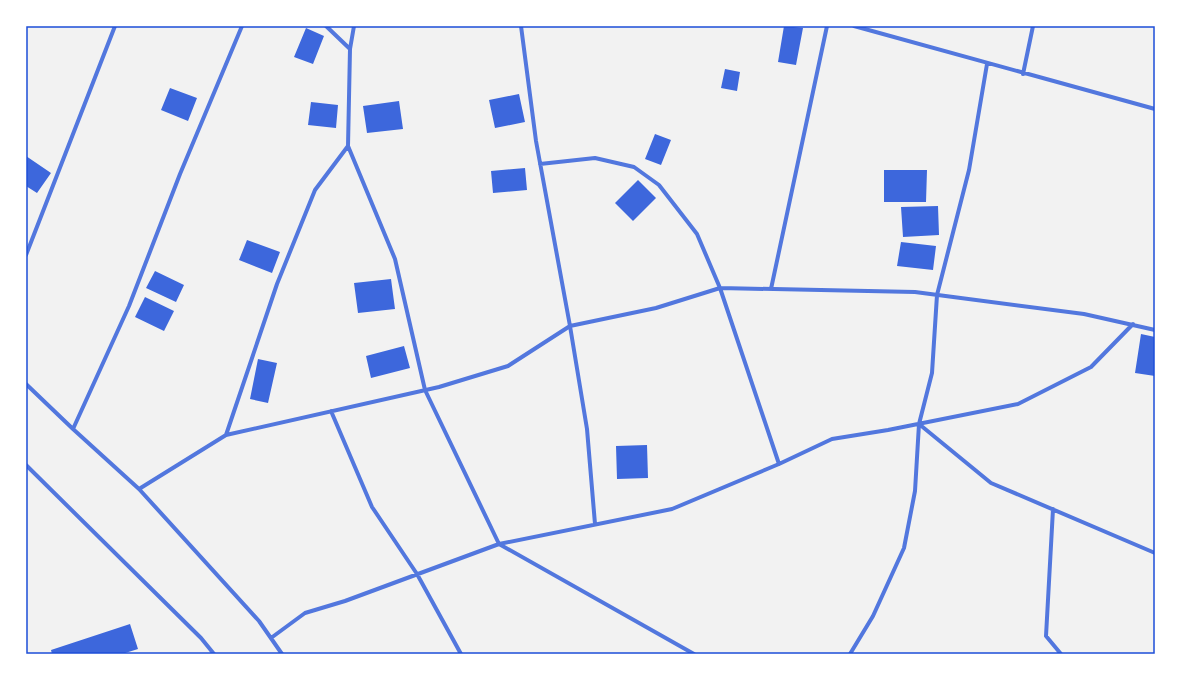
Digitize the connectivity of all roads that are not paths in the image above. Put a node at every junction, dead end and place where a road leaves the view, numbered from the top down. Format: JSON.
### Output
{"nodes":[{"id":1,"x":115,"y":26,"type":"edge"},
{"id":2,"x":242,"y":26,"type":"edge"},
{"id":3,"x":326,"y":26,"type":"edge"},
{"id":4,"x":354,"y":26,"type":"edge"},
{"id":5,"x":521,"y":26,"type":"edge"},
{"id":6,"x":827,"y":26,"type":"edge"},
{"id":7,"x":854,"y":26,"type":"edge"},
{"id":8,"x":1033,"y":26,"type":"edge"},
{"id":9,"x":350,"y":49,"type":"junction"},
{"id":10,"x":987,"y":64,"type":"junction"},
{"id":11,"x":1024,"y":74,"type":"junction"},
{"id":12,"x":1155,"y":110,"type":"edge"},
{"id":13,"x":348,"y":146,"type":"junction"},
{"id":14,"x":540,"y":164,"type":"junction"},
{"id":15,"x":26,"y":255,"type":"edge"},
{"id":16,"x":720,"y":288,"type":"junction"},
{"id":17,"x":771,"y":289,"type":"junction"},
{"id":18,"x":937,"y":295,"type":"junction"},
{"id":19,"x":1133,"y":324,"type":"junction"},
{"id":20,"x":570,"y":326,"type":"junction"},
{"id":21,"x":1155,"y":330,"type":"edge"},
{"id":22,"x":26,"y":384,"type":"edge"},
{"id":23,"x":425,"y":390,"type":"junction"},
{"id":24,"x":331,"y":411,"type":"junction"},
{"id":25,"x":919,"y":424,"type":"junction"},
{"id":26,"x":73,"y":429,"type":"junction"},
{"id":27,"x":226,"y":435,"type":"junction"},
{"id":28,"x":779,"y":464,"type":"junction"},
{"id":29,"x":26,"y":465,"type":"edge"},
{"id":30,"x":139,"y":489,"type":"junction"},
{"id":31,"x":1053,"y":509,"type":"junction"},
{"id":32,"x":595,"y":524,"type":"junction"},
{"id":33,"x":499,"y":544,"type":"junction"},
{"id":34,"x":1155,"y":553,"type":"edge"},
{"id":35,"x":417,"y":574,"type":"junction"},
{"id":36,"x":271,"y":638,"type":"junction"},
{"id":37,"x":214,"y":654,"type":"edge"},
{"id":38,"x":282,"y":654,"type":"edge"},
{"id":39,"x":461,"y":654,"type":"edge"},
{"id":40,"x":694,"y":654,"type":"edge"},
{"id":41,"x":850,"y":654,"type":"edge"},
{"id":42,"x":1061,"y":654,"type":"edge"}],
"edges":[{"from":1,"to":15,"type":"street"},
{"from":2,"to":26,"type":"street"},
{"from":3,"to":9,"type":"street"},
{"from":4,"to":9,"type":"street"},
{"from":5,"to":14,"type":"street"},
{"from":6,"to":17,"type":"street"},
{"from":7,"to":10,"type":"street"},
{"from":8,"to":11,"type":"street"},
{"from":9,"to":13,"type":"street"},
{"from":10,"to":11,"type":"street"},
{"from":10,"to":18,"type":"street"},
{"from":11,"to":12,"type":"street"},
{"from":13,"to":23,"type":"street"},
{"from":13,"to":27,"type":"street"},
{"from":14,"to":16,"type":"street"},
{"from":14,"to":20,"type":"street"},
{"from":16,"to":17,"type":"street"},
{"from":16,"to":20,"type":"street"},
{"from":16,"to":28,"type":"street"},
{"from":17,"to":18,"type":"street"},
{"from":18,"to":19,"type":"street"},
{"from":18,"to":25,"type":"street"},
{"from":19,"to":21,"type":"street"},
{"from":19,"to":25,"type":"street"},
{"from":20,"to":23,"type":"street"},
{"from":20,"to":32,"type":"street"},
{"from":22,"to":26,"type":"street"},
{"from":23,"to":24,"type":"street"},
{"from":23,"to":33,"type":"street"},
{"from":24,"to":27,"type":"street"},
{"from":24,"to":35,"type":"street"},
{"from":25,"to":28,"type":"street"},
{"from":25,"to":31,"type":"street"},
{"from":25,"to":41,"type":"street"},
{"from":26,"to":30,"type":"street"},
{"from":27,"to":30,"type":"street"},
{"from":28,"to":32,"type":"street"},
{"from":29,"to":37,"type":"street"},
{"from":30,"to":36,"type":"street"},
{"from":31,"to":34,"type":"street"},
{"from":31,"to":42,"type":"street"},
{"from":32,"to":33,"type":"street"},
{"from":33,"to":35,"type":"street"},
{"from":33,"to":40,"type":"street"},
{"from":35,"to":36,"type":"street"},
{"from":35,"to":39,"type":"street"},
{"from":36,"to":38,"type":"street"}]}
